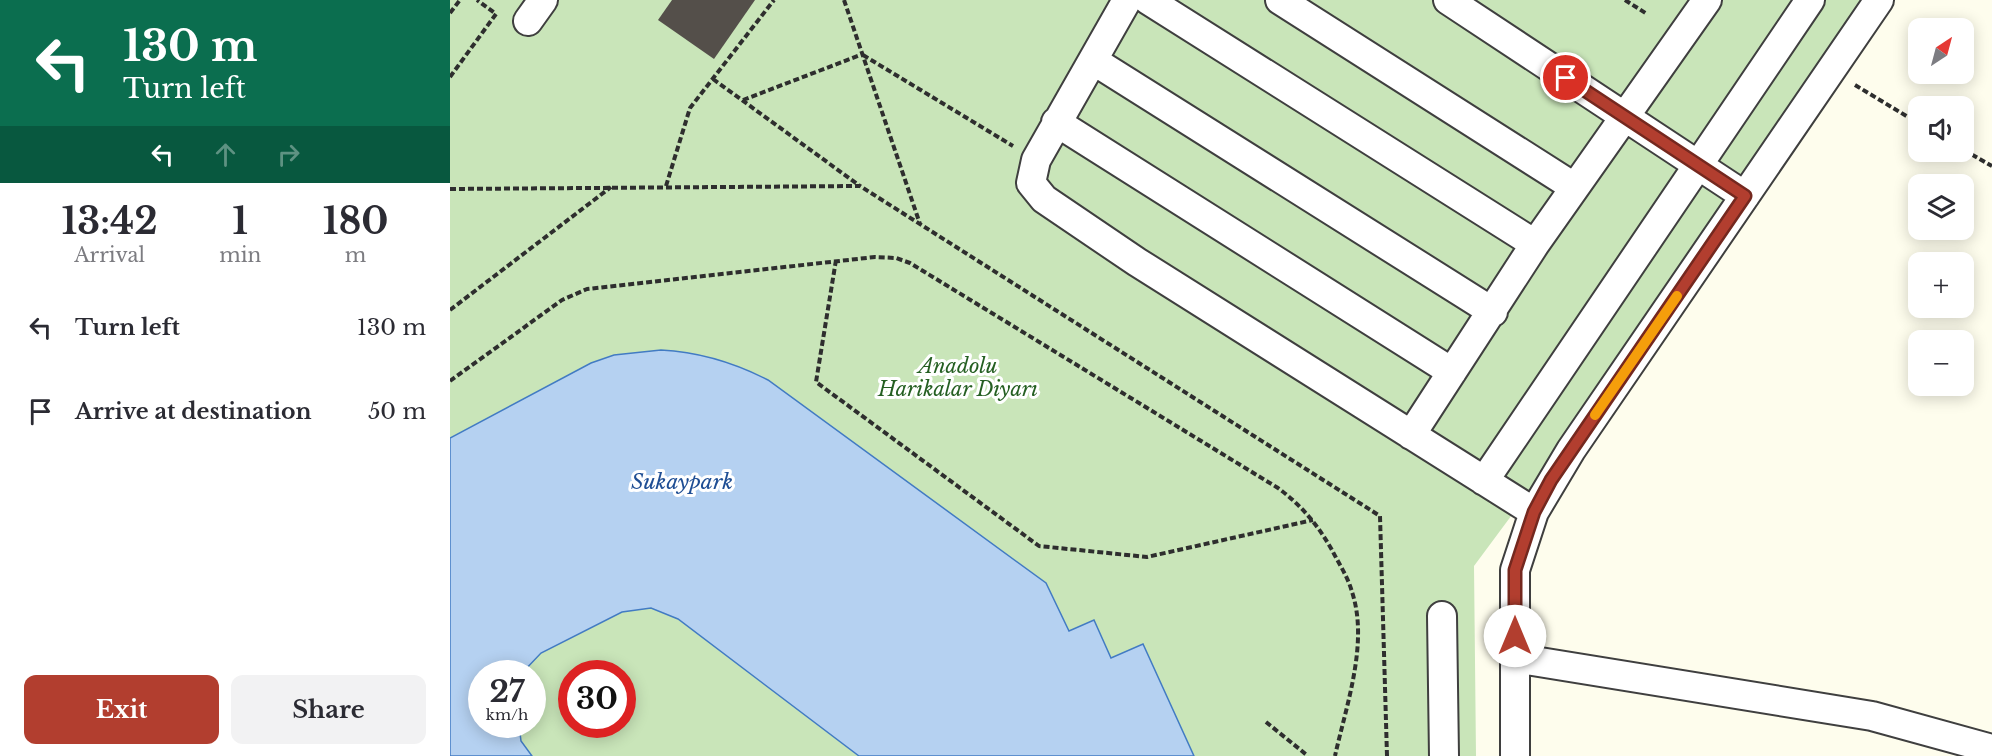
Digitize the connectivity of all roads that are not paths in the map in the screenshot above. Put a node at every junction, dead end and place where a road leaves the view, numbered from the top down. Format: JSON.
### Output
{"nodes":[{"id":1,"x":1127,"y":0,"type":"edge"},
{"id":2,"x":1148,"y":0,"type":"edge"},
{"id":3,"x":1280,"y":0,"type":"edge"},
{"id":4,"x":1448,"y":0,"type":"edge"},
{"id":5,"x":1707,"y":0,"type":"edge"},
{"id":6,"x":1810,"y":0,"type":"edge"},
{"id":7,"x":1879,"y":0,"type":"edge"},
{"id":8,"x":1094,"y":61,"type":"junction"},
{"id":9,"x":1624,"y":116,"type":"junction"},
{"id":10,"x":1056,"y":122,"type":"junction"},
{"id":11,"x":1699,"y":165,"type":"junction"},
{"id":12,"x":1574,"y":187,"type":"junction"},
{"id":13,"x":1745,"y":196,"type":"junction"},
{"id":14,"x":1535,"y":244,"type":"junction"},
{"id":15,"x":1492,"y":312,"type":"junction"},
{"id":16,"x":1452,"y":372,"type":"junction"},
{"id":17,"x":1411,"y":435,"type":"junction"},
{"id":18,"x":1484,"y":481,"type":"junction"},
{"id":19,"x":1534,"y":512,"type":"junction"},
{"id":20,"x":1442,"y":616,"type":"dead end"},
{"id":21,"x":1515,"y":658,"type":"junction"},
{"id":22,"x":1992,"y":749,"type":"edge"},
{"id":23,"x":1444,"y":756,"type":"edge"},
{"id":24,"x":1515,"y":756,"type":"edge"}],
"edges":[{"from":1,"to":8,"type":"street"},
{"from":2,"to":14,"type":"street"},
{"from":3,"to":12,"type":"street"},
{"from":4,"to":9,"type":"street"},
{"from":5,"to":9,"type":"street"},
{"from":6,"to":11,"type":"street"},
{"from":7,"to":13,"type":"street"},
{"from":8,"to":10,"type":"street"},
{"from":8,"to":15,"type":"street"},
{"from":9,"to":11,"type":"street"},
{"from":9,"to":12,"type":"street"},
{"from":10,"to":16,"type":"street"},
{"from":10,"to":17,"type":"street"},
{"from":11,"to":13,"type":"street"},
{"from":11,"to":18,"type":"street"},
{"from":12,"to":14,"type":"street"},
{"from":13,"to":19,"type":"street"},
{"from":14,"to":15,"type":"street"},
{"from":15,"to":16,"type":"street"},
{"from":16,"to":17,"type":"street"},
{"from":17,"to":18,"type":"street"},
{"from":18,"to":19,"type":"street"},
{"from":19,"to":21,"type":"street"},
{"from":20,"to":23,"type":"street"},
{"from":21,"to":22,"type":"street"},
{"from":21,"to":24,"type":"street"}]}
